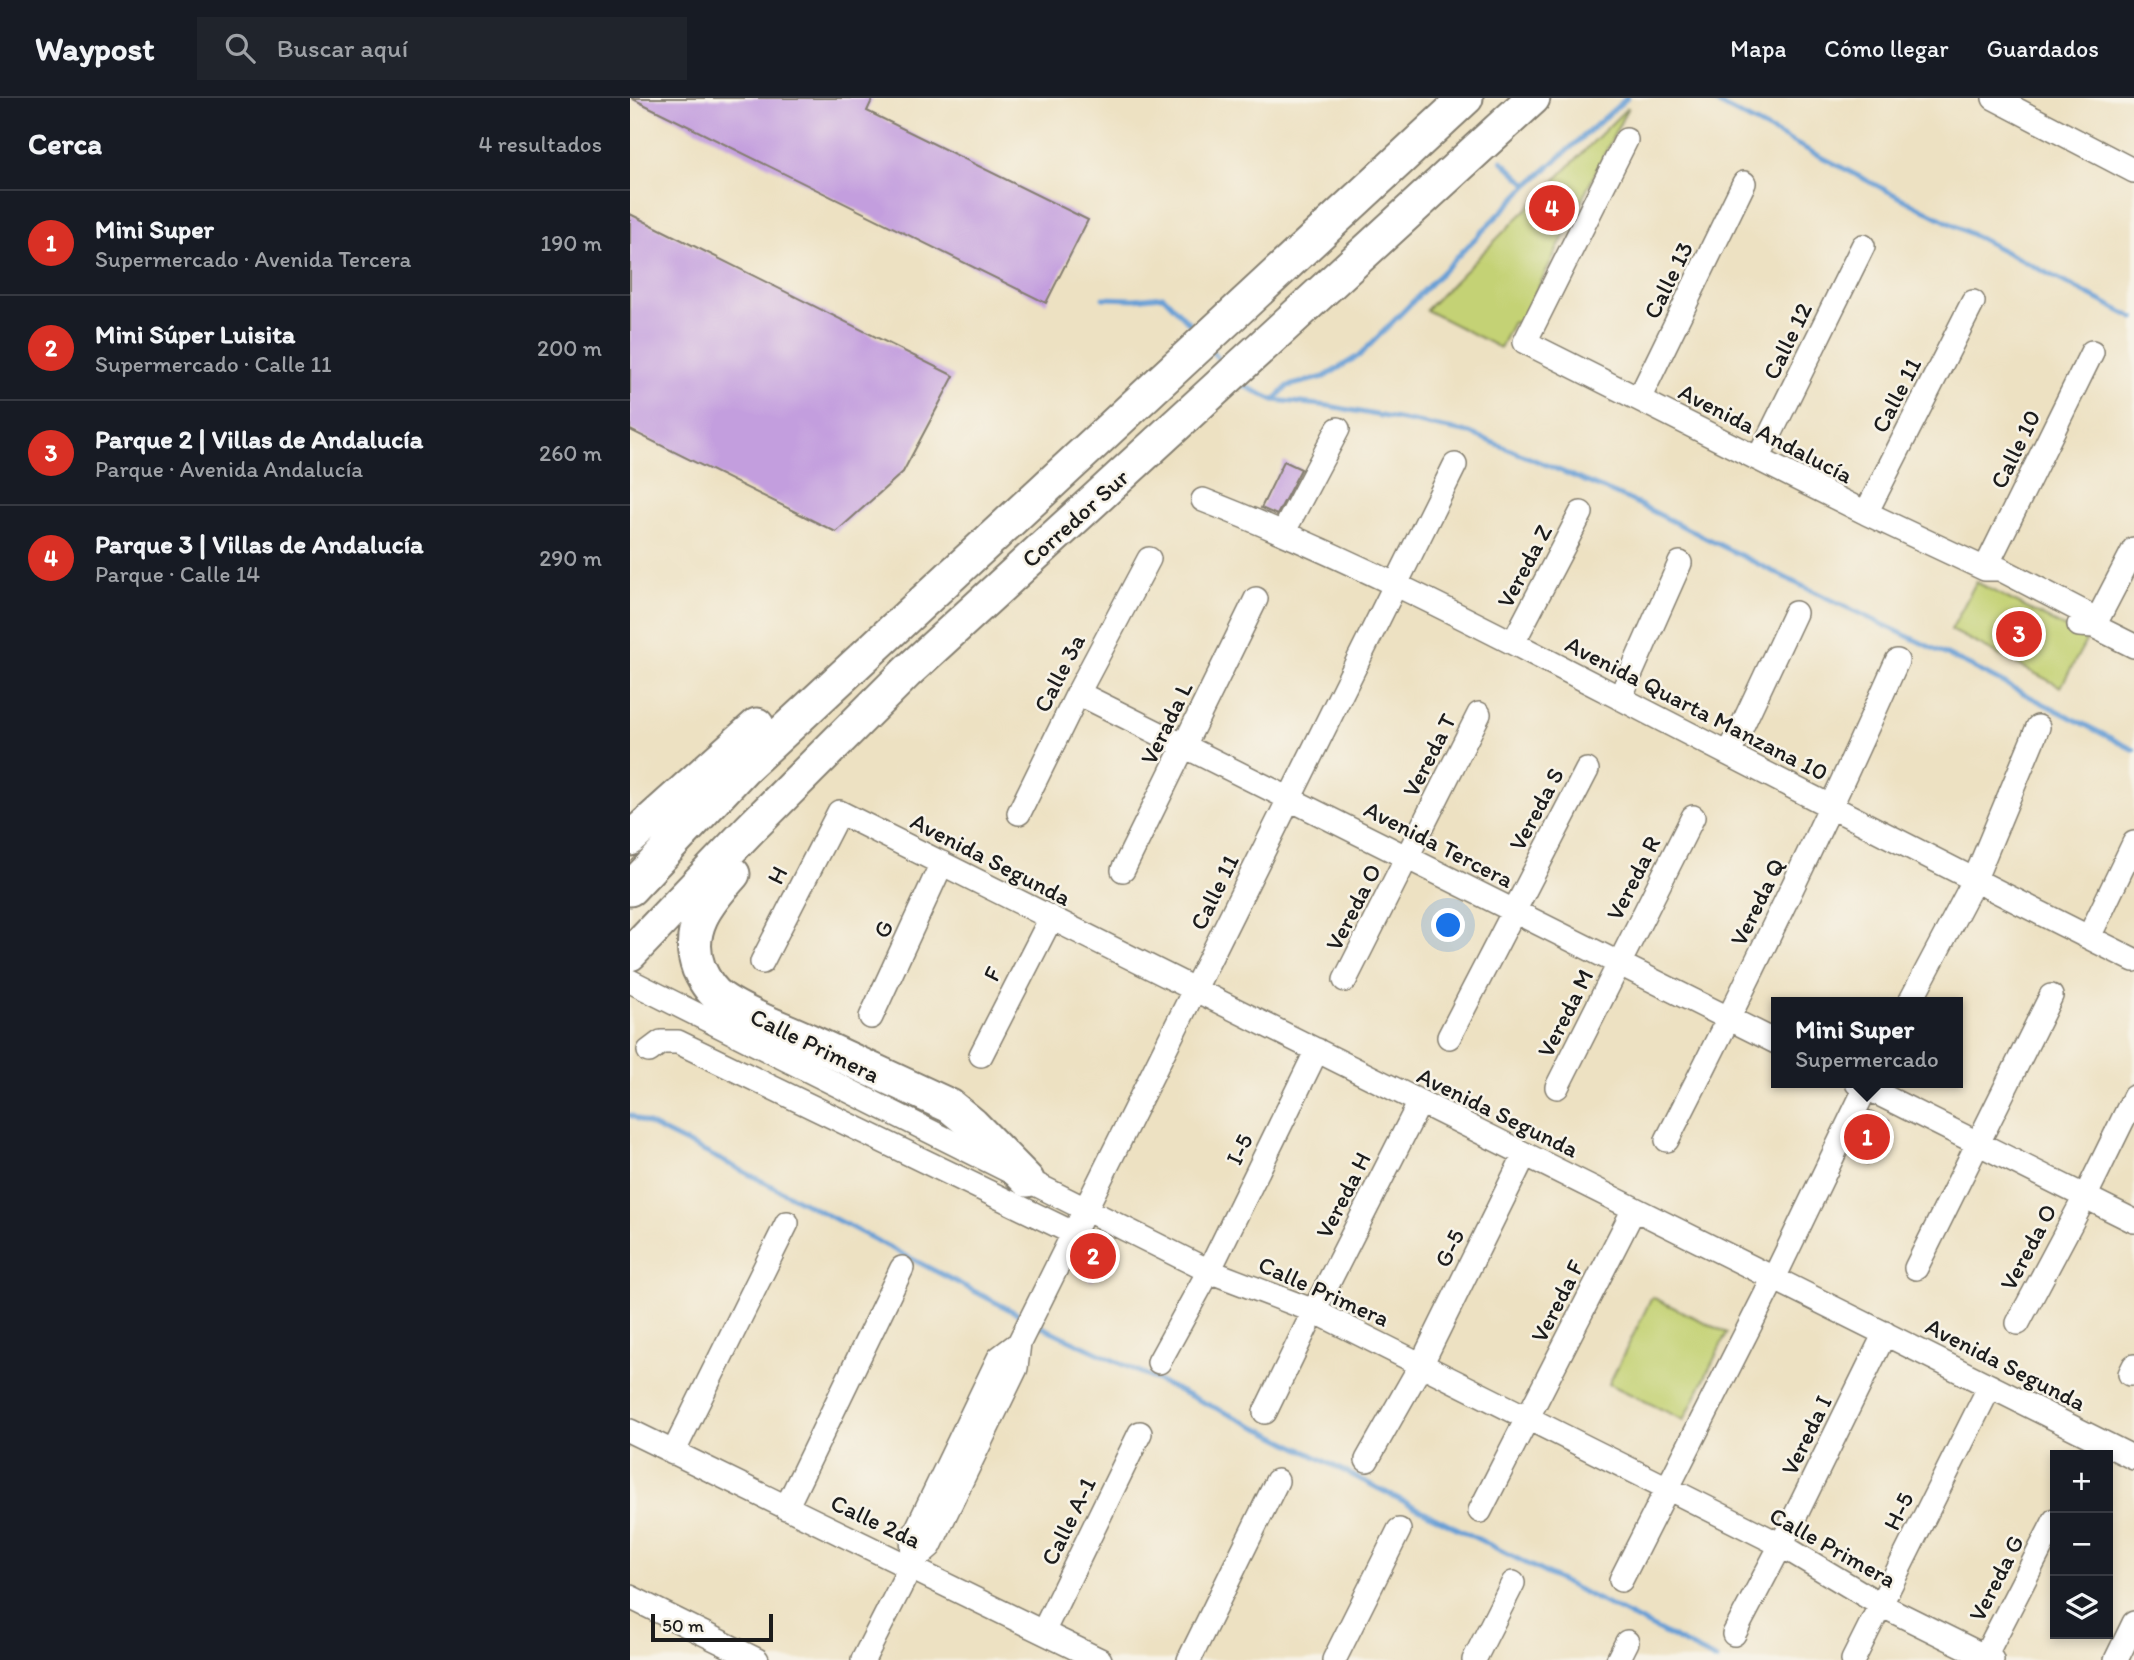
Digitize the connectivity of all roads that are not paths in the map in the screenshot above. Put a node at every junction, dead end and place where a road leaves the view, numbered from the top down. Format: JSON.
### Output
{"nodes":[{"id":1,"x":1465,"y":98,"type":"edge"},
{"id":2,"x":1534,"y":98,"type":"edge"},
{"id":3,"x":1994,"y":98,"type":"edge"},
{"id":4,"x":1626,"y":140,"type":"dead end"},
{"id":5,"x":2134,"y":171,"type":"edge"},
{"id":6,"x":1744,"y":183,"type":"dead end"},
{"id":7,"x":1863,"y":246,"type":"dead end"},
{"id":8,"x":1973,"y":302,"type":"dead end"},
{"id":9,"x":2092,"y":352,"type":"dead end"},
{"id":10,"x":1639,"y":399,"type":"junction"},
{"id":11,"x":1338,"y":429,"type":"dead end"},
{"id":12,"x":1758,"y":459,"type":"junction"},
{"id":13,"x":1455,"y":465,"type":"dead end"},
{"id":14,"x":1203,"y":500,"type":"dead end"},
{"id":15,"x":1581,"y":513,"type":"dead end"},
{"id":16,"x":1866,"y":513,"type":"junction"},
{"id":17,"x":1006,"y":523,"type":"junction"},
{"id":18,"x":1284,"y":531,"type":"junction"},
{"id":19,"x":2134,"y":550,"type":"edge"},
{"id":20,"x":1149,"y":559,"type":"dead end"},
{"id":21,"x":1680,"y":563,"type":"dead end"},
{"id":22,"x":1985,"y":569,"type":"junction"},
{"id":23,"x":1395,"y":584,"type":"junction"},
{"id":24,"x":1256,"y":599,"type":"dead end"},
{"id":25,"x":1795,"y":613,"type":"dead end"},
{"id":26,"x":2094,"y":626,"type":"junction"},
{"id":27,"x":1513,"y":643,"type":"junction"},
{"id":28,"x":2134,"y":646,"type":"edge"},
{"id":29,"x":1897,"y":661,"type":"dead end"},
{"id":30,"x":907,"y":672,"type":"junction"},
{"id":31,"x":1078,"y":693,"type":"junction"},
{"id":32,"x":1620,"y":698,"type":"junction"},
{"id":33,"x":1479,"y":713,"type":"dead end"},
{"id":34,"x":2038,"y":727,"type":"dead end"},
{"id":35,"x":1185,"y":746,"type":"junction"},
{"id":36,"x":1728,"y":754,"type":"junction"},
{"id":37,"x":743,"y":768,"type":"junction"},
{"id":38,"x":1587,"y":770,"type":"dead end"},
{"id":39,"x":1289,"y":798,"type":"junction"},
{"id":40,"x":1832,"y":807,"type":"junction"},
{"id":41,"x":839,"y":812,"type":"joint"},
{"id":42,"x":1018,"y":813,"type":"dead end"},
{"id":43,"x":1693,"y":817,"type":"dead end"},
{"id":44,"x":630,"y":839,"type":"edge"},
{"id":45,"x":2134,"y":843,"type":"edge"},
{"id":46,"x":1407,"y":857,"type":"junction"},
{"id":47,"x":942,"y":863,"type":"junction"},
{"id":48,"x":630,"y":869,"type":"edge"},
{"id":49,"x":1123,"y":870,"type":"dead end"},
{"id":50,"x":1974,"y":881,"type":"junction"},
{"id":51,"x":630,"y":889,"type":"edge"},
{"id":52,"x":1513,"y":910,"type":"junction"},
{"id":53,"x":1051,"y":918,"type":"junction"},
{"id":54,"x":2089,"y":937,"type":"junction"},
{"id":55,"x":630,"y":954,"type":"edge"},
{"id":56,"x":2134,"y":960,"type":"edge"},
{"id":57,"x":762,"y":962,"type":"dead end"},
{"id":58,"x":1619,"y":963,"type":"junction"},
{"id":59,"x":1345,"y":980,"type":"dead end"},
{"id":60,"x":630,"y":981,"type":"edge"},
{"id":61,"x":1195,"y":989,"type":"junction"},
{"id":62,"x":2051,"y":996,"type":"dead end"},
{"id":63,"x":1913,"y":997,"type":"edge"},
{"id":64,"x":871,"y":1017,"type":"dead end"},
{"id":65,"x":1729,"y":1019,"type":"junction"},
{"id":66,"x":1449,"y":1037,"type":"dead end"},
{"id":67,"x":1771,"y":1040,"type":"edge"},
{"id":68,"x":1317,"y":1050,"type":"junction"},
{"id":69,"x":649,"y":1051,"type":"dead end"},
{"id":70,"x":981,"y":1055,"type":"dead end"},
{"id":71,"x":1557,"y":1087,"type":"dead end"},
{"id":72,"x":1861,"y":1088,"type":"edge"},
{"id":73,"x":1871,"y":1088,"type":"edge"},
{"id":74,"x":2134,"y":1097,"type":"edge"},
{"id":75,"x":1420,"y":1102,"type":"junction"},
{"id":76,"x":1667,"y":1140,"type":"dead end"},
{"id":77,"x":1978,"y":1143,"type":"junction"},
{"id":78,"x":1525,"y":1154,"type":"junction"},
{"id":79,"x":1027,"y":1180,"type":"junction"},
{"id":80,"x":2085,"y":1196,"type":"junction"},
{"id":81,"x":1085,"y":1209,"type":"junction"},
{"id":82,"x":1634,"y":1209,"type":"junction"},
{"id":83,"x":2134,"y":1221,"type":"edge"},
{"id":84,"x":787,"y":1223,"type":"dead end"},
{"id":85,"x":1073,"y":1233,"type":"junction"},
{"id":86,"x":902,"y":1268,"type":"dead end"},
{"id":87,"x":1916,"y":1268,"type":"dead end"},
{"id":88,"x":1209,"y":1271,"type":"junction"},
{"id":89,"x":1774,"y":1278,"type":"junction"},
{"id":90,"x":1314,"y":1311,"type":"junction"},
{"id":91,"x":2018,"y":1323,"type":"dead end"},
{"id":92,"x":1885,"y":1334,"type":"junction"},
{"id":93,"x":1159,"y":1362,"type":"dead end"},
{"id":94,"x":1421,"y":1365,"type":"junction"},
{"id":95,"x":1990,"y":1386,"type":"junction"},
{"id":96,"x":1265,"y":1412,"type":"dead end"},
{"id":97,"x":1527,"y":1418,"type":"junction"},
{"id":98,"x":630,"y":1431,"type":"edge"},
{"id":99,"x":1140,"y":1433,"type":"dead end"},
{"id":100,"x":2093,"y":1447,"type":"edge"},
{"id":101,"x":673,"y":1453,"type":"junction"},
{"id":102,"x":2134,"y":1458,"type":"edge"},
{"id":103,"x":1367,"y":1460,"type":"dead end"},
{"id":104,"x":1277,"y":1480,"type":"dead end"},
{"id":105,"x":1668,"y":1489,"type":"junction"},
{"id":106,"x":786,"y":1508,"type":"junction"},
{"id":107,"x":1480,"y":1511,"type":"dead end"},
{"id":108,"x":1399,"y":1530,"type":"dead end"},
{"id":109,"x":2050,"y":1530,"type":"edge"},
{"id":110,"x":1781,"y":1545,"type":"junction"},
{"id":111,"x":912,"y":1563,"type":"junction"},
{"id":112,"x":1622,"y":1580,"type":"dead end"},
{"id":113,"x":1513,"y":1583,"type":"dead end"},
{"id":114,"x":630,"y":1597,"type":"edge"},
{"id":115,"x":1881,"y":1605,"type":"junction"},
{"id":116,"x":2134,"y":1623,"type":"edge"},
{"id":117,"x":1043,"y":1632,"type":"junction"},
{"id":118,"x":1734,"y":1634,"type":"dead end"},
{"id":119,"x":1987,"y":1659,"type":"edge"},
{"id":120,"x":757,"y":1660,"type":"edge"},
{"id":121,"x":863,"y":1660,"type":"edge"},
{"id":122,"x":1100,"y":1660,"type":"edge"},
{"id":123,"x":1189,"y":1660,"type":"edge"},
{"id":124,"x":1334,"y":1660,"type":"edge"},
{"id":125,"x":1474,"y":1660,"type":"edge"},
{"id":126,"x":1853,"y":1660,"type":"edge"},
{"id":127,"x":2116,"y":1660,"type":"edge"}],
"edges":[{"from":1,"to":17,"type":"highway","name":"Corredor Sur"},
{"from":2,"to":30,"type":"highway","name":"Corredor Sur"},
{"from":3,"to":5,"type":"street"},
{"from":4,"to":10,"type":"street","name":"Avenida Andalucía"},
{"from":6,"to":10,"type":"street","name":"Calle 13"},
{"from":7,"to":12,"type":"street","name":"Calle 12"},
{"from":8,"to":16,"type":"street","name":"Calle 11"},
{"from":9,"to":22,"type":"street","name":"Calle 10"},
{"from":10,"to":12,"type":"street","name":"Avenida Andalucía"},
{"from":11,"to":18,"type":"street"},
{"from":12,"to":16,"type":"street","name":"Avenida Andalucía"},
{"from":13,"to":23,"type":"street","name":"Calle 11"},
{"from":14,"to":18,"type":"street","name":"Avenida Quarta Manzana 10"},
{"from":15,"to":27,"type":"street","name":"Vereda Z"},
{"from":16,"to":22,"type":"street","name":"Avenida Andalucía"},
{"from":17,"to":37,"type":"highway","name":"Corredor Sur"},
{"from":17,"to":44,"type":"highway"},
{"from":18,"to":23,"type":"street","name":"Avenida Quarta Manzana 10"},
{"from":19,"to":26,"type":"street"},
{"from":20,"to":31,"type":"street","name":"Calle 3a"},
{"from":21,"to":32,"type":"street"},
{"from":22,"to":26,"type":"street","name":"Avenida Andalucía"},
{"from":23,"to":27,"type":"street","name":"Avenida Quarta Manzana 10"},
{"from":23,"to":39,"type":"street","name":"Calle 11"},
{"from":24,"to":35,"type":"street","name":"Verada L"},
{"from":25,"to":36,"type":"street"},
{"from":26,"to":28,"type":"street","name":"Avenida Andalucía"},
{"from":27,"to":32,"type":"street","name":"Avenida Quarta Manzana 10"},
{"from":29,"to":40,"type":"street","name":"Vereda Q"},
{"from":30,"to":55,"type":"highway","name":"Corredor Sur"},
{"from":30,"to":79,"type":"highway"},
{"from":31,"to":35,"type":"street","name":"Avenida Tercera"},
{"from":31,"to":42,"type":"street","name":"Calle 3a"},
{"from":32,"to":36,"type":"street","name":"Avenida Quarta Manzana 10"},
{"from":33,"to":46,"type":"street","name":"Vereda T"},
{"from":34,"to":50,"type":"street"},
{"from":35,"to":39,"type":"street","name":"Avenida Tercera"},
{"from":35,"to":49,"type":"street","name":"Verada L"},
{"from":36,"to":40,"type":"street","name":"Avenida Quarta Manzana 10"},
{"from":37,"to":48,"type":"highway"},
{"from":37,"to":51,"type":"highway","name":"Corredor Sur"},
{"from":38,"to":52,"type":"street","name":"Vereda S"},
{"from":39,"to":46,"type":"street","name":"Avenida Tercera"},
{"from":39,"to":61,"type":"street","name":"Calle 11"},
{"from":40,"to":50,"type":"street","name":"Avenida Quarta Manzana 10"},
{"from":40,"to":65,"type":"street","name":"Vereda Q"},
{"from":41,"to":47,"type":"street","name":"Avenida Segunda"},
{"from":41,"to":57,"type":"street","name":"H"},
{"from":43,"to":58,"type":"street","name":"Vereda R"},
{"from":45,"to":54,"type":"street"},
{"from":46,"to":52,"type":"street","name":"Avenida Tercera"},
{"from":46,"to":59,"type":"street","name":"Vereda O"},
{"from":47,"to":53,"type":"street","name":"Avenida Segunda"},
{"from":47,"to":64,"type":"street","name":"G"},
{"from":50,"to":54,"type":"street","name":"Avenida Quarta Manzana 10"},
{"from":50,"to":63,"type":"street"},
{"from":52,"to":58,"type":"street","name":"Avenida Tercera"},
{"from":52,"to":66,"type":"street","name":"Vereda S"},
{"from":53,"to":61,"type":"street","name":"Avenida Segunda"},
{"from":53,"to":70,"type":"street","name":"F"},
{"from":54,"to":56,"type":"street","name":"Avenida Quarta Manzana 10"},
{"from":58,"to":65,"type":"street","name":"Avenida Tercera"},
{"from":58,"to":71,"type":"street","name":"Vereda M"},
{"from":60,"to":79,"type":"street","name":"Calle Primera"},
{"from":61,"to":68,"type":"street","name":"Avenida Segunda"},
{"from":61,"to":81,"type":"street","name":"Calle 11"},
{"from":62,"to":77,"type":"street"},
{"from":65,"to":67,"type":"street","name":"Avenida Tercera"},
{"from":65,"to":76,"type":"street","name":"Vereda Q"},
{"from":68,"to":75,"type":"street","name":"Avenida Segunda"},
{"from":68,"to":88,"type":"street","name":"I-5"},
{"from":69,"to":85,"type":"street"},
{"from":72,"to":89,"type":"street"},
{"from":73,"to":77,"type":"street"},
{"from":74,"to":80,"type":"street"},
{"from":75,"to":78,"type":"street","name":"Avenida Segunda"},
{"from":75,"to":90,"type":"street","name":"Vereda H"},
{"from":77,"to":80,"type":"street"},
{"from":77,"to":87,"type":"street"},
{"from":78,"to":82,"type":"street","name":"Avenida Segunda"},
{"from":78,"to":94,"type":"street","name":"G-5"},
{"from":79,"to":81,"type":"street","name":"Calle Primera"},
{"from":80,"to":83,"type":"street"},
{"from":80,"to":91,"type":"street","name":"Vereda O"},
{"from":81,"to":85,"type":"street","name":"Calle 11"},
{"from":81,"to":88,"type":"street","name":"Calle Primera"},
{"from":82,"to":89,"type":"street","name":"Avenida Segunda"},
{"from":82,"to":97,"type":"street","name":"Vereda F"},
{"from":84,"to":101,"type":"street"},
{"from":85,"to":111,"type":"street","name":"Calle 11"},
{"from":86,"to":106,"type":"street"},
{"from":88,"to":90,"type":"street","name":"Calle Primera"},
{"from":88,"to":93,"type":"street","name":"I-5"},
{"from":89,"to":92,"type":"street","name":"Avenida Segunda"},
{"from":89,"to":105,"type":"street"},
{"from":90,"to":94,"type":"street","name":"Calle Primera"},
{"from":90,"to":96,"type":"street"},
{"from":92,"to":95,"type":"street","name":"Avenida Segunda"},
{"from":92,"to":110,"type":"street","name":"Vereda I"},
{"from":94,"to":97,"type":"street","name":"Calle Primera"},
{"from":94,"to":103,"type":"street","name":"G-5"},
{"from":95,"to":100,"type":"street","name":"Avenida Segunda"},
{"from":95,"to":115,"type":"street","name":"H-5"},
{"from":97,"to":105,"type":"street","name":"Calle Primera"},
{"from":97,"to":107,"type":"street","name":"Vereda F"},
{"from":98,"to":101,"type":"street","name":"Calle 2da"},
{"from":99,"to":117,"type":"street","name":"Calle A-1"},
{"from":100,"to":102,"type":"street","name":"Avenida Segunda"},
{"from":101,"to":106,"type":"street","name":"Calle 2da"},
{"from":104,"to":123,"type":"street"},
{"from":105,"to":110,"type":"street","name":"Calle Primera"},
{"from":105,"to":112,"type":"street"},
{"from":106,"to":111,"type":"street","name":"Calle 2da"},
{"from":108,"to":124,"type":"street"},
{"from":109,"to":119,"type":"street","name":"Vereda G"},
{"from":110,"to":115,"type":"street","name":"Calle Primera"},
{"from":110,"to":118,"type":"street","name":"Vereda I"},
{"from":111,"to":117,"type":"street","name":"Calle 2da"},
{"from":111,"to":121,"type":"street","name":"Calle 11"},
{"from":113,"to":125,"type":"street"},
{"from":114,"to":120,"type":"street"},
{"from":115,"to":119,"type":"street","name":"Calle Primera"},
{"from":115,"to":126,"type":"street","name":"H-5"},
{"from":116,"to":127,"type":"street"},
{"from":117,"to":122,"type":"street","name":"Calle 2da"}]}
